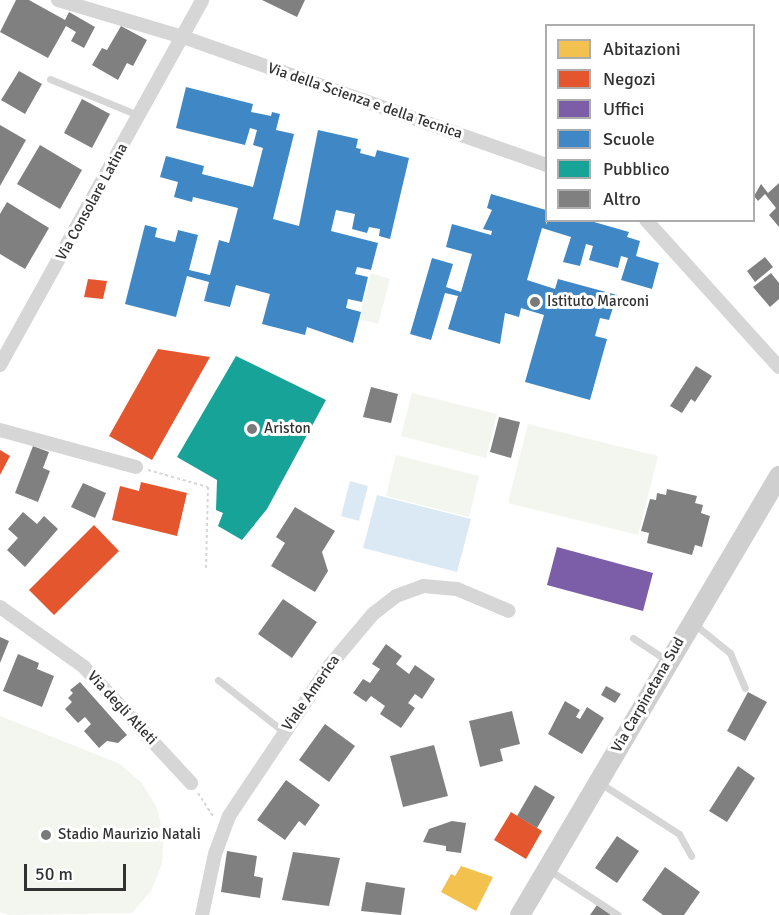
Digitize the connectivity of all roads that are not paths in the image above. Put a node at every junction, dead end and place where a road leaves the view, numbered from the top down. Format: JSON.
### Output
{"nodes":[{"id":1,"x":58,"y":0,"type":"edge"},
{"id":2,"x":202,"y":0,"type":"edge"},
{"id":3,"x":183,"y":37,"type":"junction"},
{"id":4,"x":51,"y":79,"type":"dead end"},
{"id":5,"x":137,"y":122,"type":"junction"},
{"id":6,"x":545,"y":165,"type":"edge"},
{"id":7,"x":650,"y":225,"type":"edge"},
{"id":8,"x":1,"y":361,"type":"edge"},
{"id":9,"x":779,"y":367,"type":"edge"},
{"id":10,"x":0,"y":430,"type":"edge"},
{"id":11,"x":136,"y":467,"type":"road end"},
{"id":12,"x":779,"y":476,"type":"edge"},
{"id":13,"x":0,"y":606,"type":"edge"},
{"id":14,"x":509,"y":611,"type":"dead end"},
{"id":15,"x":691,"y":621,"type":"junction"},
{"id":16,"x":633,"y":638,"type":"dead end"},
{"id":17,"x":668,"y":661,"type":"junction"},
{"id":18,"x":218,"y":680,"type":"dead end"},
{"id":19,"x":745,"y":688,"type":"dead end"},
{"id":20,"x":284,"y":732,"type":"junction"},
{"id":21,"x":598,"y":782,"type":"junction"},
{"id":22,"x":191,"y":783,"type":"road end"},
{"id":23,"x":691,"y":856,"type":"dead end"},
{"id":24,"x":547,"y":869,"type":"junction"},
{"id":25,"x":202,"y":915,"type":"edge"},
{"id":26,"x":520,"y":915,"type":"edge"},
{"id":27,"x":618,"y":915,"type":"edge"}],
"edges":[{"from":1,"to":3,"type":"street"},
{"from":2,"to":3,"type":"street","name":"Via Consolare Latina"},
{"from":3,"to":5,"type":"street","name":"Via Consolare Latina"},
{"from":3,"to":6,"type":"street","name":"Via della Scienza e della Tecnica"},
{"from":4,"to":5,"type":"lane"},
{"from":5,"to":8,"type":"street","name":"Via Consolare Latina"},
{"from":7,"to":9,"type":"street"},
{"from":10,"to":11,"type":"street"},
{"from":12,"to":15,"type":"main road","name":"Via Carpinetana Sud"},
{"from":13,"to":22,"type":"street","name":"Via degli Atleti"},
{"from":14,"to":20,"type":"street","name":"Viale America"},
{"from":15,"to":17,"type":"main road","name":"Via Carpinetana Sud"},
{"from":15,"to":19,"type":"lane"},
{"from":16,"to":17,"type":"lane"},
{"from":17,"to":21,"type":"main road","name":"Via Carpinetana Sud"},
{"from":18,"to":20,"type":"lane"},
{"from":20,"to":25,"type":"street","name":"Viale America"},
{"from":21,"to":23,"type":"lane"},
{"from":21,"to":24,"type":"main road","name":"Via Carpinetana Sud"},
{"from":24,"to":26,"type":"main road","name":"Via Carpinetana Sud"},
{"from":24,"to":27,"type":"lane"}]}
